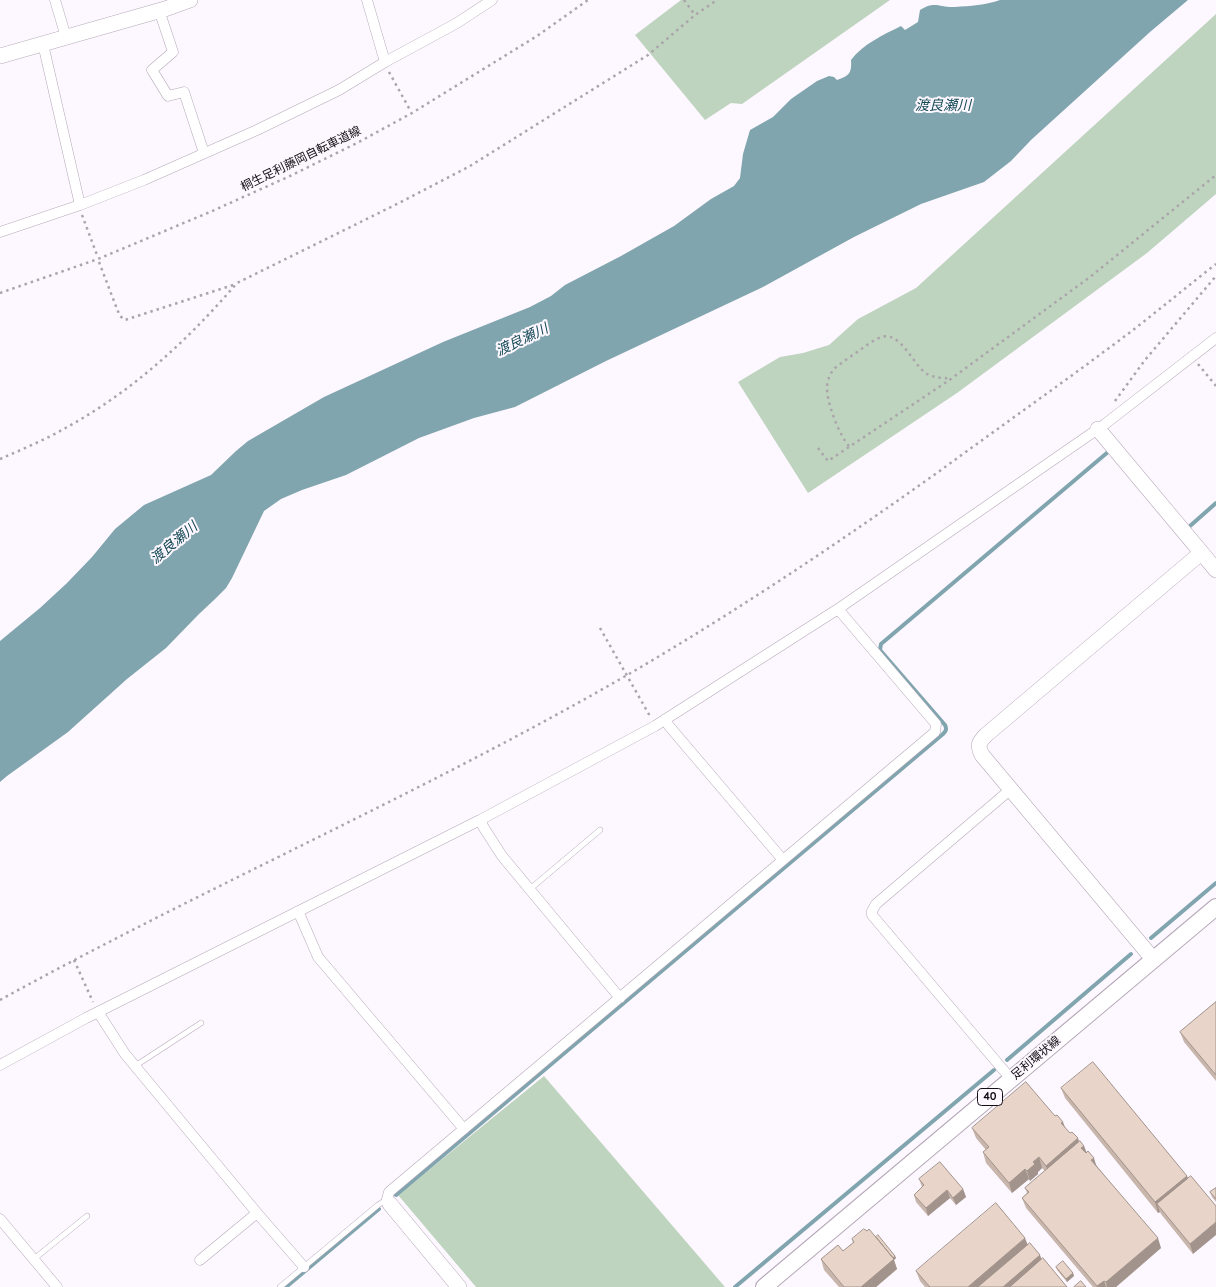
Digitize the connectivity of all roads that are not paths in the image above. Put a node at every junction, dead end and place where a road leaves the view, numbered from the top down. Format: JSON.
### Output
{"nodes":[{"id":1,"x":55,"y":0,"type":"edge"},
{"id":2,"x":190,"y":0,"type":"edge"},
{"id":3,"x":367,"y":0,"type":"edge"},
{"id":4,"x":492,"y":0,"type":"edge"},
{"id":5,"x":162,"y":6,"type":"edge"},
{"id":6,"x":66,"y":37,"type":"junction"},
{"id":7,"x":42,"y":44,"type":"junction"},
{"id":8,"x":0,"y":56,"type":"edge"},
{"id":9,"x":385,"y":62,"type":"junction"},
{"id":10,"x":204,"y":153,"type":"junction"},
{"id":11,"x":80,"y":205,"type":"junction"},
{"id":12,"x":0,"y":232,"type":"edge"},
{"id":13,"x":1216,"y":338,"type":"edge"},
{"id":14,"x":1102,"y":426,"type":"junction"},
{"id":15,"x":1201,"y":553,"type":"junction"},
{"id":16,"x":1216,"y":570,"type":"edge"},
{"id":17,"x":838,"y":608,"type":"junction"},
{"id":18,"x":665,"y":719,"type":"junction"},
{"id":19,"x":1011,"y":789,"type":"junction"},
{"id":20,"x":480,"y":820,"type":"junction"},
{"id":21,"x":600,"y":830,"type":"dead end"},
{"id":22,"x":783,"y":860,"type":"junction"},
{"id":23,"x":530,"y":889,"type":"junction"},
{"id":24,"x":1216,"y":907,"type":"edge"},
{"id":25,"x":298,"y":911,"type":"junction"},
{"id":26,"x":1153,"y":959,"type":"junction"},
{"id":27,"x":620,"y":998,"type":"junction"},
{"id":28,"x":98,"y":1012,"type":"junction"},
{"id":29,"x":201,"y":1024,"type":"dead end"},
{"id":30,"x":0,"y":1065,"type":"edge"},
{"id":31,"x":135,"y":1066,"type":"junction"},
{"id":32,"x":1011,"y":1079,"type":"junction"},
{"id":33,"x":464,"y":1129,"type":"junction"},
{"id":34,"x":388,"y":1201,"type":"junction"},
{"id":35,"x":257,"y":1213,"type":"junction"},
{"id":36,"x":87,"y":1216,"type":"dead end"},
{"id":37,"x":0,"y":1219,"type":"edge"},
{"id":38,"x":34,"y":1259,"type":"junction"},
{"id":39,"x":200,"y":1260,"type":"dead end"},
{"id":40,"x":304,"y":1267,"type":"junction"},
{"id":41,"x":57,"y":1287,"type":"edge"},
{"id":42,"x":280,"y":1287,"type":"edge"},
{"id":43,"x":459,"y":1287,"type":"edge"},
{"id":44,"x":764,"y":1287,"type":"edge"}],
"edges":[{"from":1,"to":6,"type":"street"},
{"from":2,"to":5,"type":"street"},
{"from":3,"to":9,"type":"street"},
{"from":4,"to":9,"type":"street"},
{"from":5,"to":6,"type":"street"},
{"from":5,"to":10,"type":"street"},
{"from":6,"to":7,"type":"street"},
{"from":7,"to":8,"type":"street"},
{"from":7,"to":11,"type":"street"},
{"from":9,"to":10,"type":"street"},
{"from":10,"to":11,"type":"street"},
{"from":11,"to":12,"type":"street"},
{"from":13,"to":14,"type":"street"},
{"from":14,"to":15,"type":"street"},
{"from":14,"to":17,"type":"street"},
{"from":15,"to":16,"type":"street"},
{"from":15,"to":19,"type":"street"},
{"from":17,"to":18,"type":"street"},
{"from":17,"to":22,"type":"street"},
{"from":18,"to":20,"type":"street"},
{"from":18,"to":22,"type":"street"},
{"from":19,"to":26,"type":"street"},
{"from":19,"to":32,"type":"street"},
{"from":20,"to":23,"type":"street"},
{"from":20,"to":25,"type":"street"},
{"from":21,"to":23,"type":"lane"},
{"from":22,"to":27,"type":"street"},
{"from":23,"to":27,"type":"street"},
{"from":24,"to":26,"type":"main road","name":"足利環状線","number":"40"},
{"from":25,"to":28,"type":"street"},
{"from":25,"to":33,"type":"street"},
{"from":26,"to":32,"type":"main road","name":"足利環状線","number":"40"},
{"from":27,"to":33,"type":"street"},
{"from":28,"to":30,"type":"street"},
{"from":28,"to":31,"type":"street"},
{"from":29,"to":31,"type":"lane"},
{"from":31,"to":35,"type":"street"},
{"from":32,"to":44,"type":"main road","name":"足利環状線","number":"40"},
{"from":33,"to":34,"type":"street"},
{"from":34,"to":40,"type":"lane"},
{"from":34,"to":43,"type":"street"},
{"from":35,"to":39,"type":"street"},
{"from":35,"to":40,"type":"street"},
{"from":36,"to":38,"type":"lane"},
{"from":37,"to":38,"type":"street"},
{"from":38,"to":41,"type":"street"},
{"from":40,"to":42,"type":"lane"}]}
